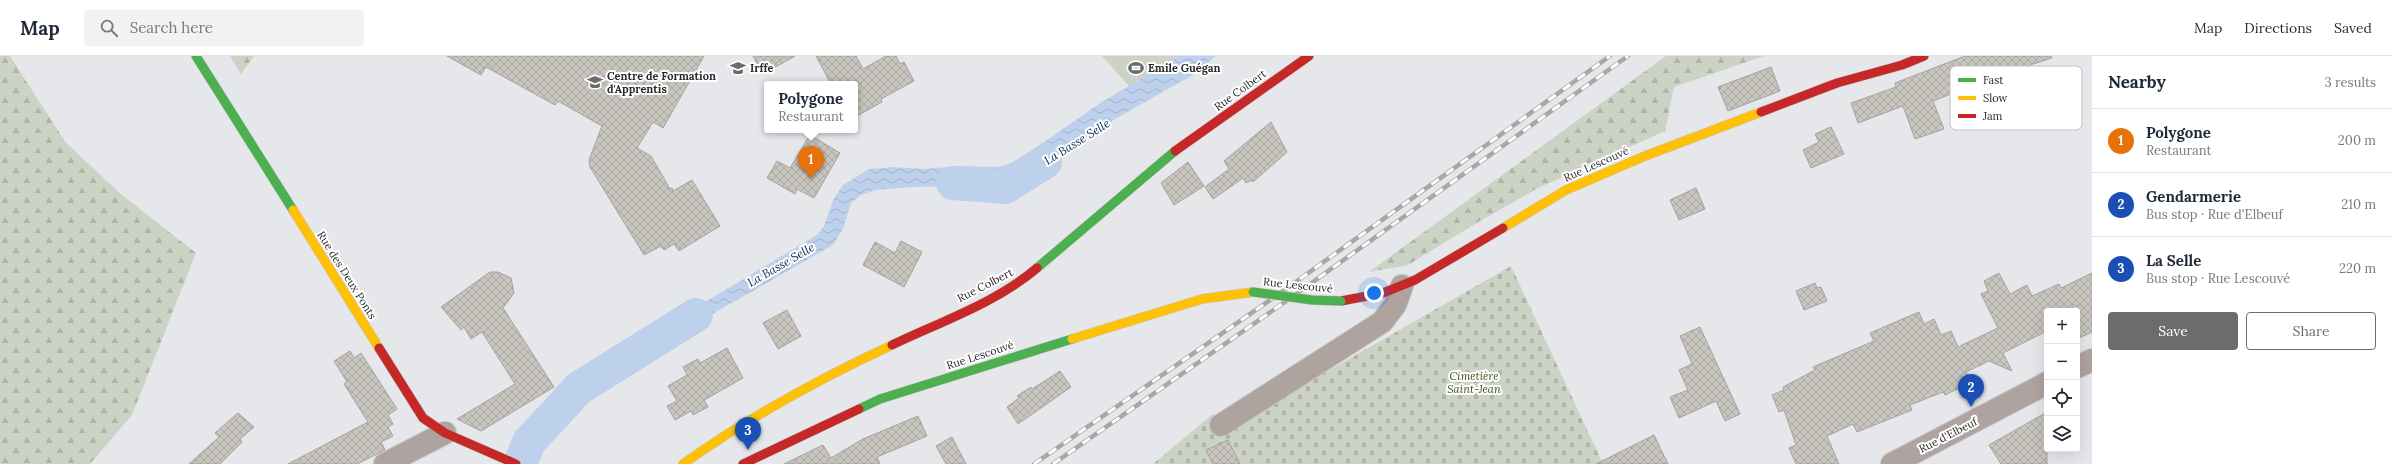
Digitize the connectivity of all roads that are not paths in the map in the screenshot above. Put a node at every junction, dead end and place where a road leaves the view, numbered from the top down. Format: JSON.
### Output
{"nodes":[{"id":1,"x":196,"y":56,"type":"edge"},
{"id":2,"x":1309,"y":56,"type":"edge"},
{"id":3,"x":1924,"y":56,"type":"edge"},
{"id":4,"x":1402,"y":286,"type":"junction"},
{"id":5,"x":2092,"y":360,"type":"edge"},
{"id":6,"x":2080,"y":366,"type":"edge"},
{"id":7,"x":2044,"y":385,"type":"edge"},
{"id":8,"x":1221,"y":425,"type":"dead end"},
{"id":9,"x":445,"y":433,"type":"junction"},
{"id":10,"x":385,"y":464,"type":"edge"},
{"id":11,"x":516,"y":464,"type":"edge"},
{"id":12,"x":683,"y":464,"type":"edge"},
{"id":13,"x":743,"y":464,"type":"edge"},
{"id":14,"x":1892,"y":464,"type":"edge"}],
"edges":[{"from":1,"to":9,"type":"street","name":"Rue des Deux Ponts"},
{"from":2,"to":12,"type":"street","name":"Rue Colbert"},
{"from":3,"to":4,"type":"street","name":"Rue Lescouvé"},
{"from":4,"to":8,"type":"street"},
{"from":4,"to":13,"type":"street","name":"Rue Lescouvé","bridge":true},
{"from":5,"to":6,"type":"street"},
{"from":7,"to":14,"type":"street","name":"Rue d'Elbeuf"},
{"from":9,"to":10,"type":"street"},
{"from":9,"to":11,"type":"street","name":"Rue des Deux Ponts"}]}
